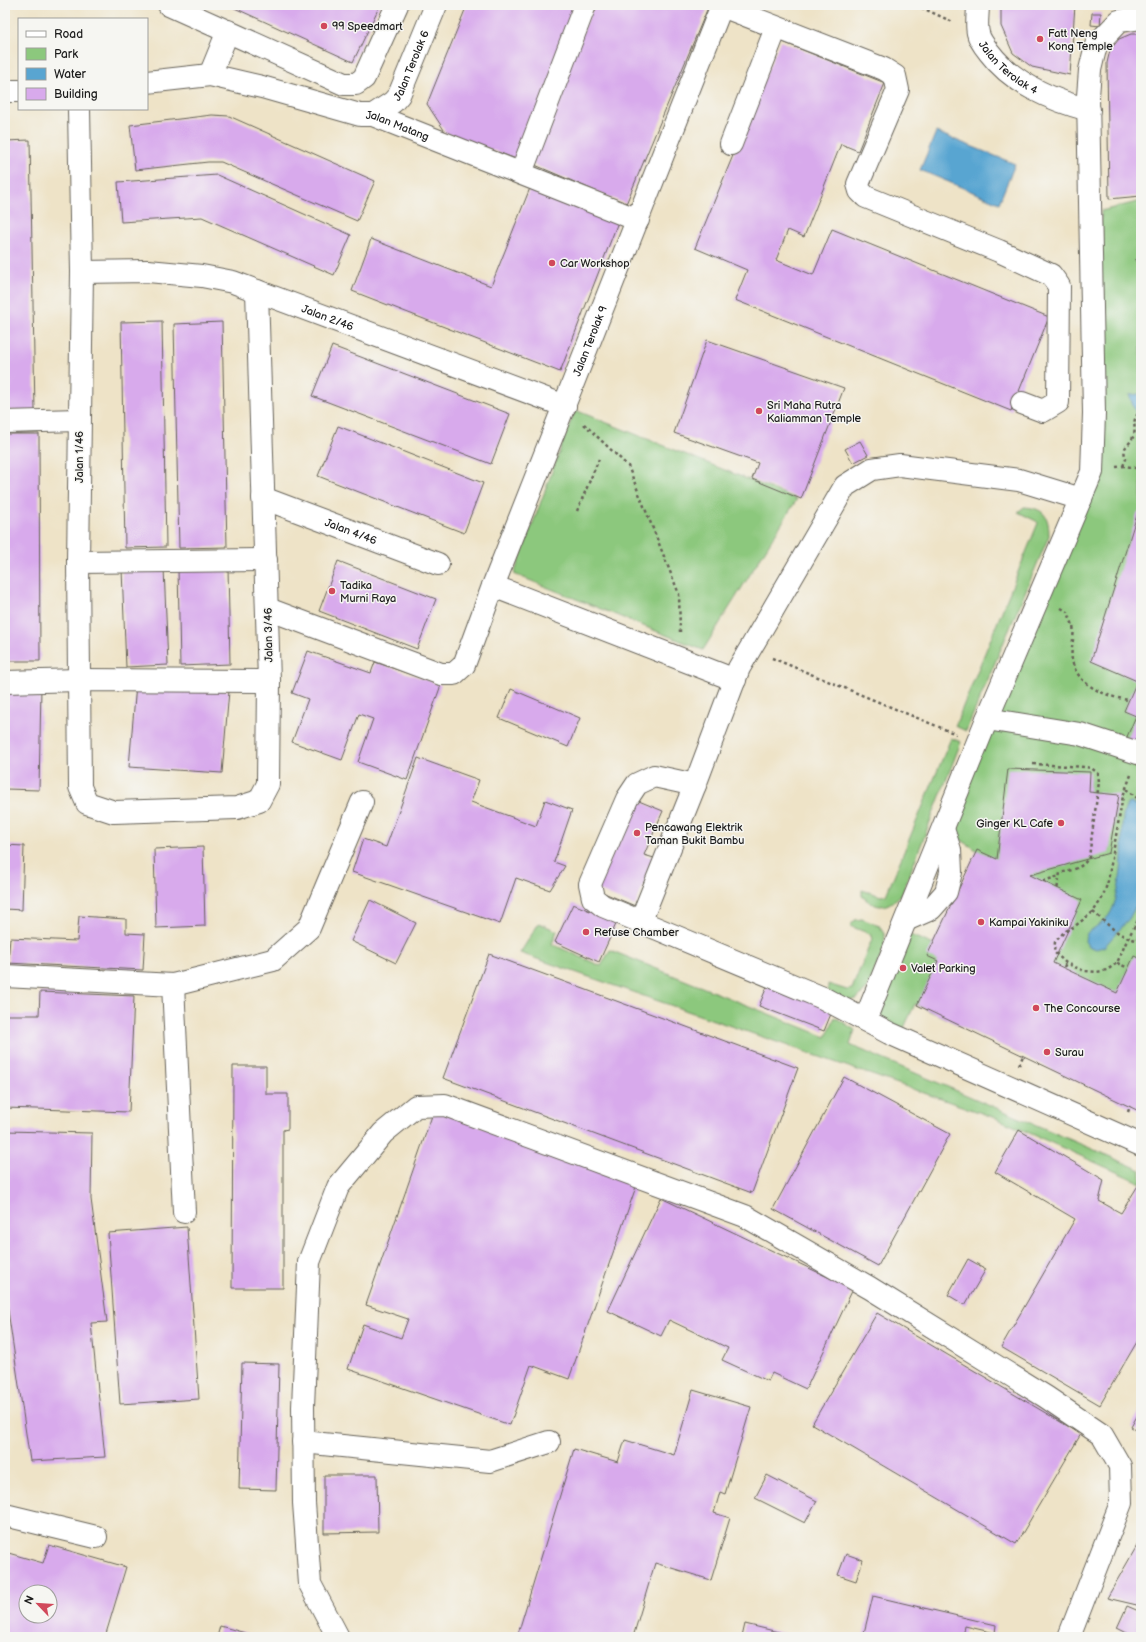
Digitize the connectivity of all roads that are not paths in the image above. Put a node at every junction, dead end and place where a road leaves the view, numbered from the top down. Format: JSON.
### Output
{"nodes":[{"id":1,"x":169,"y":5,"type":"edge"},
{"id":2,"x":397,"y":5,"type":"edge"},
{"id":3,"x":436,"y":5,"type":"edge"},
{"id":4,"x":585,"y":5,"type":"edge"},
{"id":5,"x":978,"y":5,"type":"edge"},
{"id":6,"x":722,"y":6,"type":"edge"},
{"id":7,"x":1141,"y":18,"type":"edge"},
{"id":8,"x":776,"y":28,"type":"junction"},
{"id":9,"x":228,"y":31,"type":"junction"},
{"id":10,"x":210,"y":75,"type":"junction"},
{"id":11,"x":148,"y":82,"type":"edge"},
{"id":12,"x":5,"y":91,"type":"edge"},
{"id":13,"x":18,"y":91,"type":"edge"},
{"id":14,"x":1080,"y":107,"type":"junction"},
{"id":15,"x":80,"y":110,"type":"edge"},
{"id":16,"x":373,"y":114,"type":"junction"},
{"id":17,"x":731,"y":144,"type":"dead end"},
{"id":18,"x":521,"y":173,"type":"junction"},
{"id":19,"x":638,"y":220,"type":"junction"},
{"id":20,"x":82,"y":272,"type":"junction"},
{"id":21,"x":257,"y":291,"type":"junction"},
{"id":22,"x":1022,"y":403,"type":"dead end"},
{"id":23,"x":565,"y":406,"type":"junction"},
{"id":24,"x":79,"y":420,"type":"junction"},
{"id":25,"x":5,"y":422,"type":"edge"},
{"id":26,"x":263,"y":498,"type":"junction"},
{"id":27,"x":1081,"y":499,"type":"junction"},
{"id":28,"x":266,"y":560,"type":"junction"},
{"id":29,"x":78,"y":562,"type":"junction"},
{"id":30,"x":438,"y":564,"type":"dead end"},
{"id":31,"x":493,"y":586,"type":"junction"},
{"id":32,"x":268,"y":609,"type":"junction"},
{"id":33,"x":79,"y":680,"type":"junction"},
{"id":34,"x":735,"y":680,"type":"junction"},
{"id":35,"x":269,"y":681,"type":"junction"},
{"id":36,"x":5,"y":682,"type":"edge"},
{"id":37,"x":988,"y":719,"type":"junction"},
{"id":38,"x":1141,"y":754,"type":"edge"},
{"id":39,"x":695,"y":785,"type":"junction"},
{"id":40,"x":362,"y":802,"type":"dead end"},
{"id":41,"x":87,"y":803,"type":"joint"},
{"id":42,"x":641,"y":920,"type":"junction"},
{"id":43,"x":5,"y":976,"type":"edge"},
{"id":44,"x":173,"y":985,"type":"junction"},
{"id":45,"x":865,"y":1020,"type":"junction"},
{"id":46,"x":1141,"y":1145,"type":"edge"},
{"id":47,"x":184,"y":1212,"type":"dead end"},
{"id":48,"x":303,"y":1442,"type":"junction"},
{"id":49,"x":549,"y":1442,"type":"dead end"},
{"id":50,"x":5,"y":1515,"type":"edge"},
{"id":51,"x":96,"y":1537,"type":"dead end"},
{"id":52,"x":338,"y":1637,"type":"edge"},
{"id":53,"x":1069,"y":1637,"type":"edge"}],
"edges":[{"from":1,"to":9,"type":"street"},
{"from":2,"to":9,"type":"street"},
{"from":3,"to":16,"type":"street","name":"Jalan Terolak 6"},
{"from":4,"to":18,"type":"street"},
{"from":5,"to":14,"type":"street","name":"Jalan Terolak 4"},
{"from":6,"to":8,"type":"street"},
{"from":6,"to":19,"type":"street","name":"Jalan Terolak 9"},
{"from":7,"to":14,"type":"street"},
{"from":8,"to":17,"type":"street"},
{"from":8,"to":22,"type":"street"},
{"from":9,"to":10,"type":"street"},
{"from":10,"to":11,"type":"street","name":"Jalan Matang"},
{"from":10,"to":16,"type":"street","name":"Jalan Matang"},
{"from":12,"to":13,"type":"street"},
{"from":14,"to":27,"type":"street"},
{"from":15,"to":20,"type":"street","name":"Jalan 1/46"},
{"from":16,"to":18,"type":"street","name":"Jalan Matang"},
{"from":18,"to":19,"type":"street","name":"Jalan Matang"},
{"from":19,"to":23,"type":"street","name":"Jalan Terolak 9"},
{"from":20,"to":21,"type":"street","name":"Jalan 2/46"},
{"from":20,"to":24,"type":"street","name":"Jalan 1/46"},
{"from":21,"to":23,"type":"street","name":"Jalan 2/46"},
{"from":21,"to":26,"type":"street","name":"Jalan 3/46"},
{"from":23,"to":31,"type":"street","name":"Jalan Terolak 9"},
{"from":24,"to":25,"type":"street"},
{"from":24,"to":29,"type":"street","name":"Jalan 1/46"},
{"from":26,"to":28,"type":"street","name":"Jalan 3/46"},
{"from":26,"to":30,"type":"street","name":"Jalan 4/46"},
{"from":27,"to":34,"type":"street"},
{"from":27,"to":37,"type":"street"},
{"from":28,"to":29,"type":"street"},
{"from":28,"to":32,"type":"street","name":"Jalan 3/46"},
{"from":29,"to":33,"type":"street","name":"Jalan 1/46"},
{"from":31,"to":32,"type":"street","name":"Jalan Terolak 9"},
{"from":31,"to":34,"type":"street"},
{"from":32,"to":35,"type":"street","name":"Jalan 3/46"},
{"from":33,"to":35,"type":"street"},
{"from":33,"to":36,"type":"street"},
{"from":33,"to":41,"type":"street","name":"Jalan 1/46"},
{"from":34,"to":39,"type":"street"},
{"from":35,"to":41,"type":"street","name":"Jalan 3/46"},
{"from":37,"to":38,"type":"street"},
{"from":37,"to":45,"type":"street"},
{"from":39,"to":42,"type":"street"},
{"from":39,"to":42,"type":"street"},
{"from":40,"to":44,"type":"street"},
{"from":42,"to":45,"type":"street"},
{"from":43,"to":44,"type":"street"},
{"from":44,"to":47,"type":"street"},
{"from":45,"to":46,"type":"street"},
{"from":48,"to":49,"type":"street"},
{"from":48,"to":52,"type":"street"},
{"from":48,"to":53,"type":"street"},
{"from":50,"to":51,"type":"street"}]}
